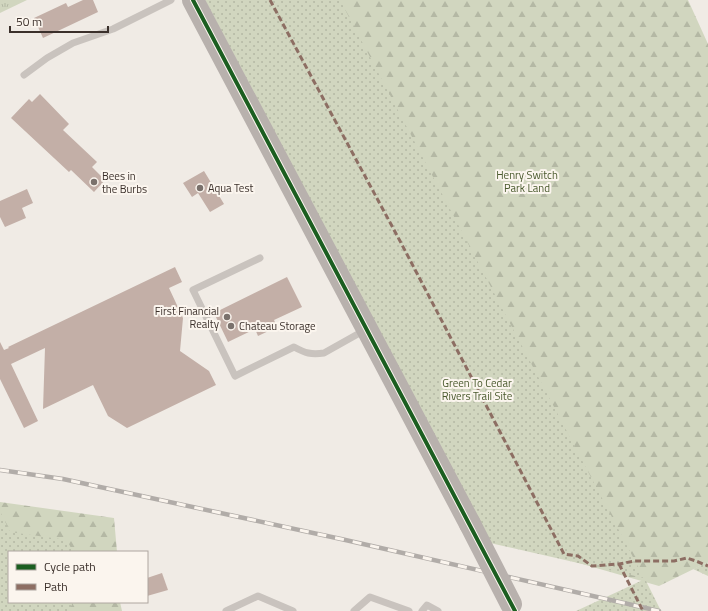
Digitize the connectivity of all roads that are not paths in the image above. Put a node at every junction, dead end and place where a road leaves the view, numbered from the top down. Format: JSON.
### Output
{"nodes":[{"id":1,"x":171,"y":0,"type":"edge"},
{"id":2,"x":193,"y":0,"type":"edge"},
{"id":3,"x":24,"y":75,"type":"dead end"},
{"id":4,"x":260,"y":258,"type":"dead end"},
{"id":5,"x":366,"y":329,"type":"junction"},
{"id":6,"x":513,"y":607,"type":"edge"},
{"id":7,"x":226,"y":611,"type":"edge"},
{"id":8,"x":293,"y":611,"type":"edge"},
{"id":9,"x":354,"y":611,"type":"edge"},
{"id":10,"x":409,"y":611,"type":"edge"},
{"id":11,"x":422,"y":611,"type":"edge"},
{"id":12,"x":438,"y":611,"type":"edge"}],
"edges":[{"from":1,"to":3,"type":"lane"},
{"from":2,"to":5,"type":"main road"},
{"from":4,"to":5,"type":"lane"},
{"from":5,"to":6,"type":"main road","bridge":true},
{"from":7,"to":8,"type":"lane"},
{"from":9,"to":10,"type":"lane"},
{"from":11,"to":12,"type":"lane"}]}
